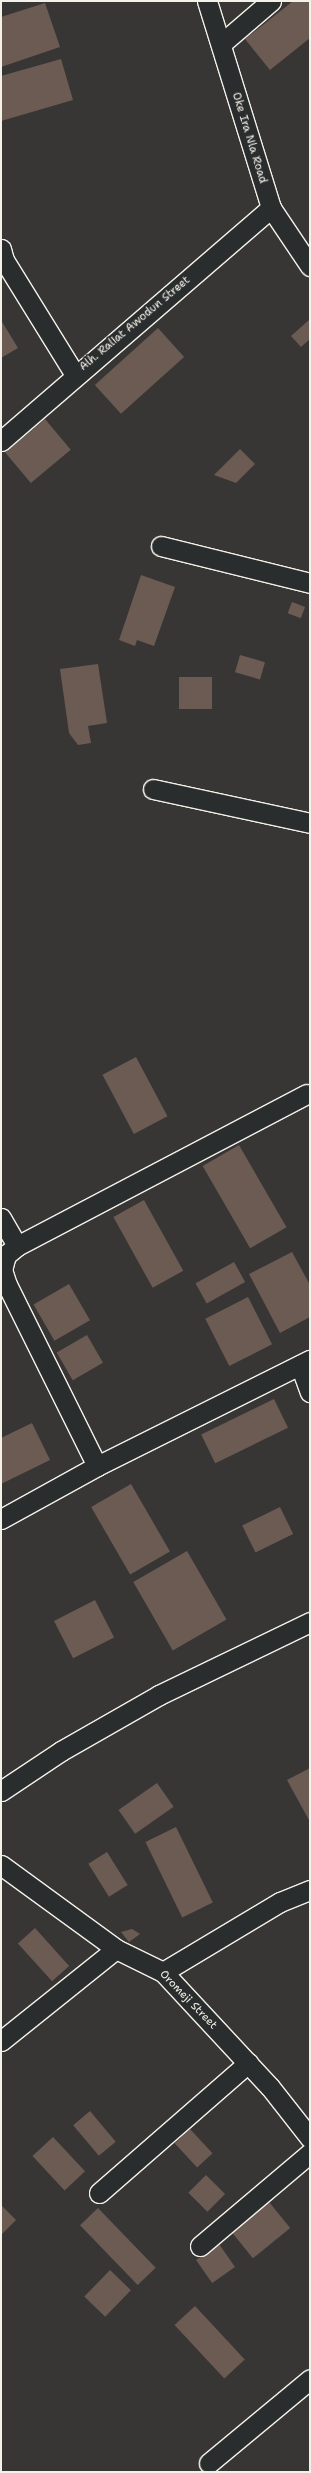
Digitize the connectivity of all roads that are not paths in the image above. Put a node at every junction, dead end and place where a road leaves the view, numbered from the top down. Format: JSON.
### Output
{"nodes":[{"id":1,"x":207,"y":1,"type":"edge"},
{"id":2,"x":271,"y":1,"type":"edge"},
{"id":3,"x":221,"y":44,"type":"junction"},
{"id":4,"x":271,"y":208,"type":"junction"},
{"id":5,"x":1,"y":249,"type":"edge"},
{"id":6,"x":310,"y":266,"type":"edge"},
{"id":7,"x":75,"y":376,"type":"junction"},
{"id":8,"x":1,"y":441,"type":"edge"},
{"id":9,"x":161,"y":546,"type":"dead end"},
{"id":10,"x":310,"y":583,"type":"edge"},
{"id":11,"x":153,"y":790,"type":"dead end"},
{"id":12,"x":310,"y":823,"type":"edge"},
{"id":13,"x":306,"y":1094,"type":"dead end"},
{"id":14,"x":1,"y":1218,"type":"edge"},
{"id":15,"x":16,"y":1246,"type":"junction"},
{"id":16,"x":305,"y":1363,"type":"edge"},
{"id":17,"x":310,"y":1392,"type":"edge"},
{"id":18,"x":97,"y":1466,"type":"junction"},
{"id":19,"x":1,"y":1519,"type":"edge"},
{"id":20,"x":310,"y":1622,"type":"edge"},
{"id":21,"x":1,"y":1791,"type":"edge"},
{"id":22,"x":1,"y":1865,"type":"edge"},
{"id":23,"x":310,"y":1890,"type":"edge"},
{"id":24,"x":116,"y":1949,"type":"junction"},
{"id":25,"x":163,"y":1972,"type":"junction"},
{"id":26,"x":1,"y":2041,"type":"edge"},
{"id":27,"x":248,"y":2063,"type":"junction"},
{"id":28,"x":310,"y":2138,"type":"edge"},
{"id":29,"x":310,"y":2153,"type":"edge"},
{"id":30,"x":99,"y":2192,"type":"dead end"},
{"id":31,"x":200,"y":2246,"type":"dead end"},
{"id":32,"x":310,"y":2379,"type":"edge"},
{"id":33,"x":209,"y":2463,"type":"dead end"}],
"edges":[{"from":1,"to":3,"type":"street","name":"Oke Ira Nla Road"},
{"from":2,"to":3,"type":"street"},
{"from":3,"to":4,"type":"street","name":"Oke Ira Nla Road"},
{"from":4,"to":6,"type":"street","name":"Oke Ira Nla Road"},
{"from":4,"to":7,"type":"street","name":"Alh. Raliat Awodun Street"},
{"from":5,"to":7,"type":"street"},
{"from":7,"to":8,"type":"street","name":"Alh. Raliat Awodun Street"},
{"from":9,"to":10,"type":"street"},
{"from":11,"to":12,"type":"street"},
{"from":13,"to":15,"type":"street"},
{"from":14,"to":15,"type":"street"},
{"from":15,"to":18,"type":"street"},
{"from":16,"to":17,"type":"street"},
{"from":16,"to":18,"type":"street"},
{"from":18,"to":19,"type":"street"},
{"from":20,"to":21,"type":"street"},
{"from":22,"to":24,"type":"street","name":"Oromeji Street"},
{"from":23,"to":25,"type":"street"},
{"from":24,"to":25,"type":"street","name":"Oromeji Street"},
{"from":24,"to":26,"type":"street"},
{"from":25,"to":27,"type":"street","name":"Oromeji Street"},
{"from":27,"to":28,"type":"street","name":"Oromeji Street"},
{"from":27,"to":30,"type":"street"},
{"from":29,"to":31,"type":"street"},
{"from":32,"to":33,"type":"street"}]}
